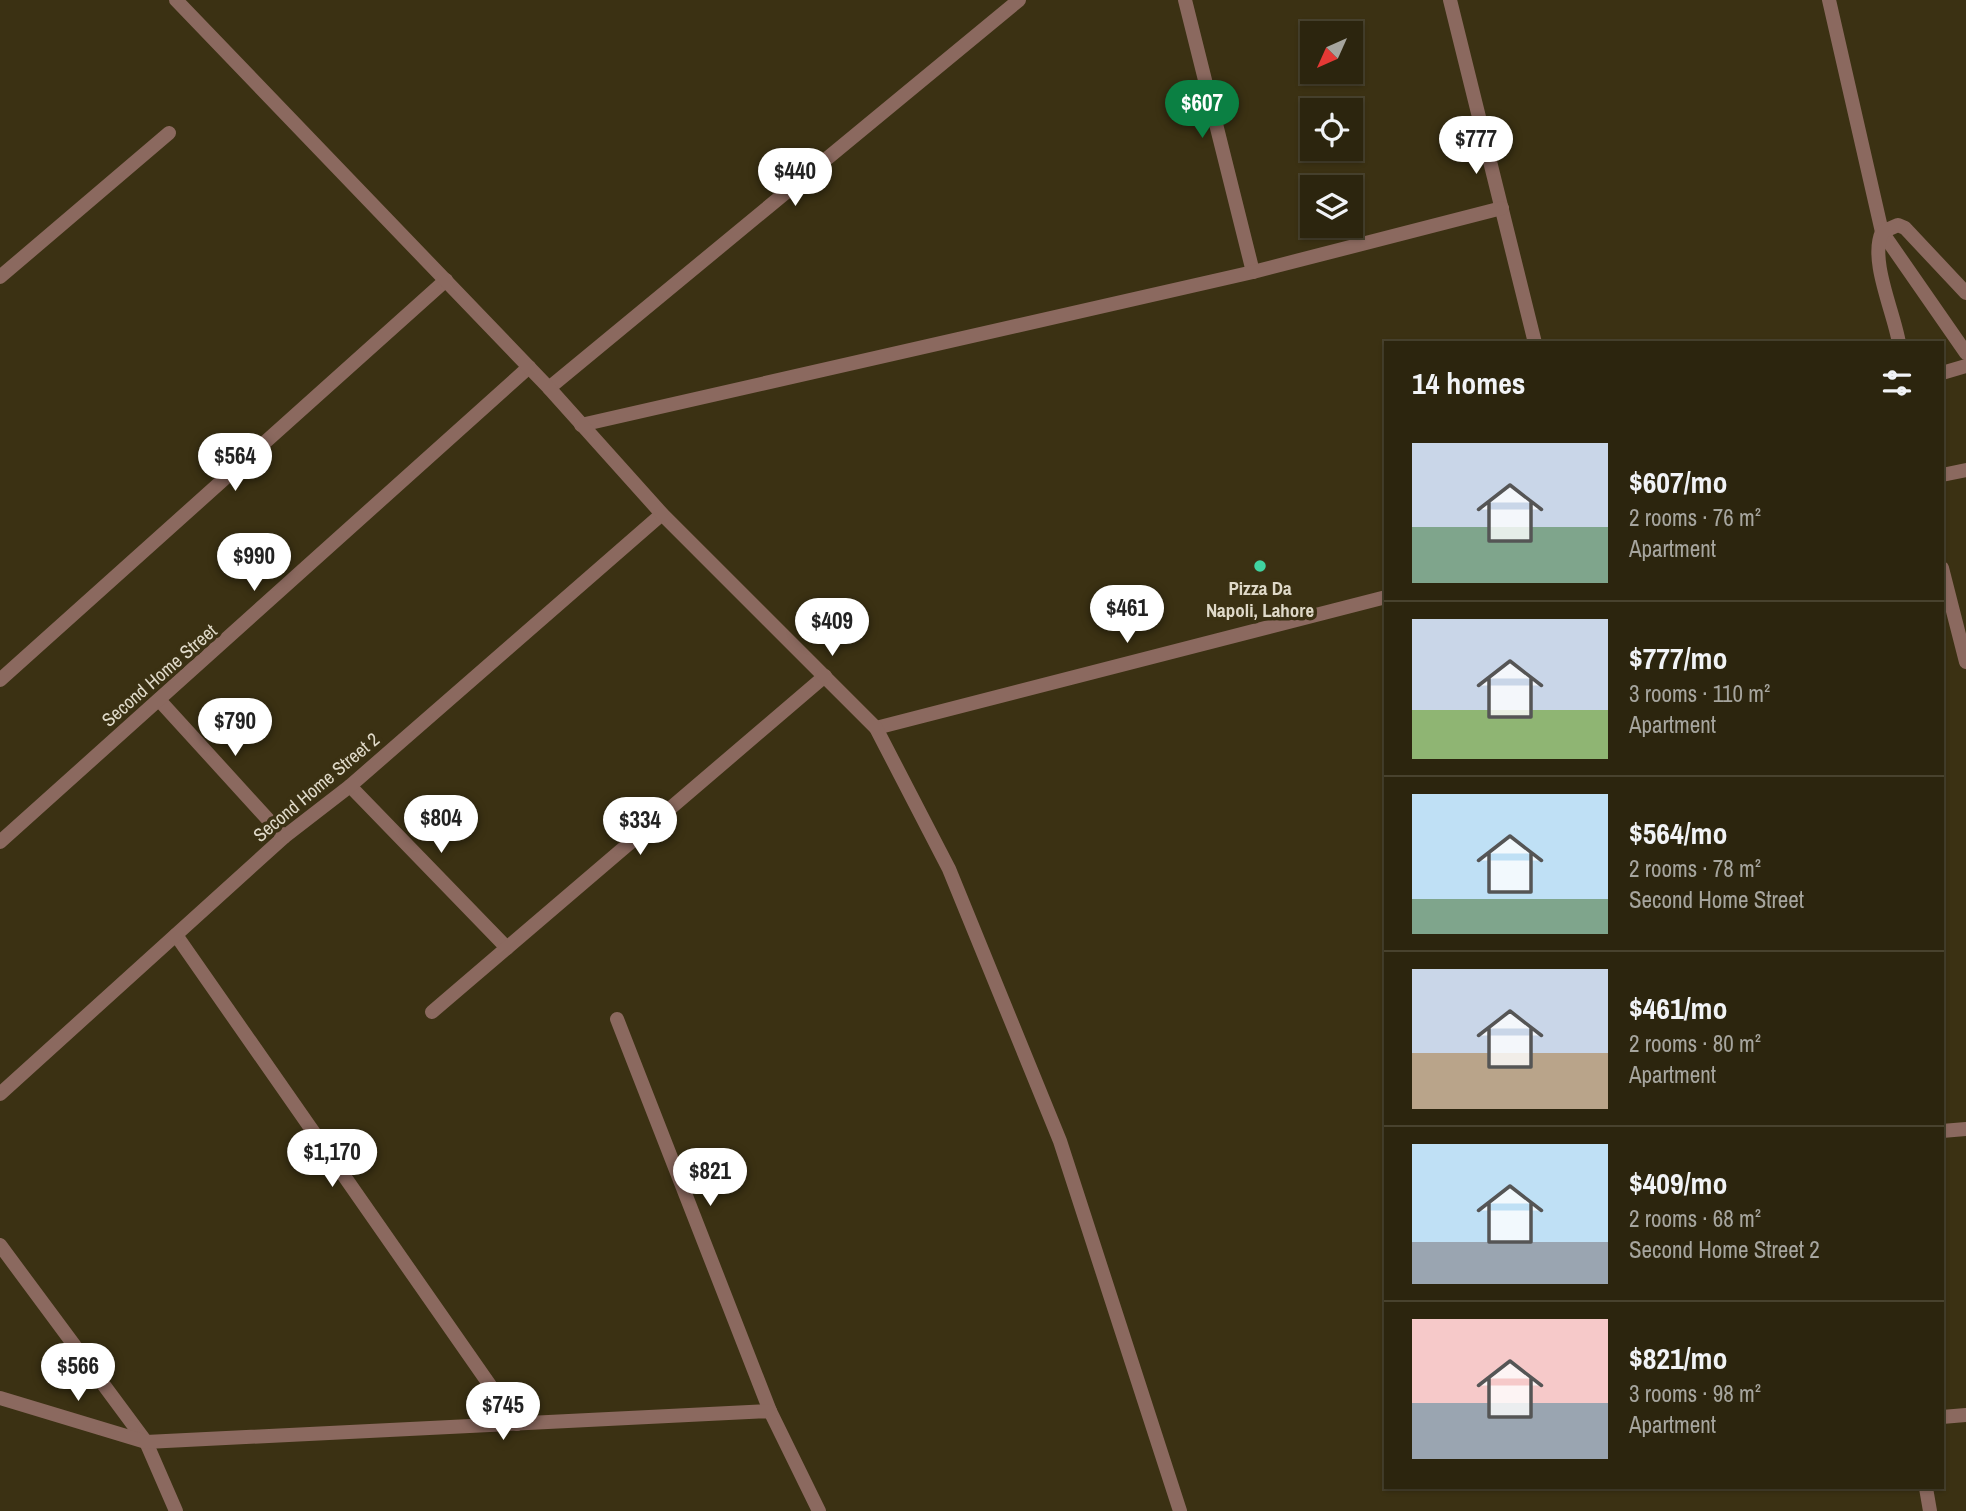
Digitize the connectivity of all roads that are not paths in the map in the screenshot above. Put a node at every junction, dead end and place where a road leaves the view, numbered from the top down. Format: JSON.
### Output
{"nodes":[{"id":1,"x":176,"y":0,"type":"edge"},
{"id":2,"x":1019,"y":0,"type":"edge"},
{"id":3,"x":1185,"y":0,"type":"edge"},
{"id":4,"x":1450,"y":0,"type":"edge"},
{"id":5,"x":1829,"y":0,"type":"edge"},
{"id":6,"x":169,"y":133,"type":"dead end"},
{"id":7,"x":1502,"y":208,"type":"junction"},
{"id":8,"x":1882,"y":232,"type":"junction"},
{"id":9,"x":1253,"y":272,"type":"junction"},
{"id":10,"x":0,"y":277,"type":"edge"},
{"id":11,"x":446,"y":280,"type":"junction"},
{"id":12,"x":1966,"y":293,"type":"edge"},
{"id":13,"x":1535,"y":341,"type":"edge"},
{"id":14,"x":1899,"y":341,"type":"edge"},
{"id":15,"x":1966,"y":353,"type":"edge"},
{"id":16,"x":1966,"y":366,"type":"edge"},
{"id":17,"x":529,"y":367,"type":"junction"},
{"id":18,"x":1944,"y":372,"type":"edge"},
{"id":19,"x":549,"y":388,"type":"junction"},
{"id":20,"x":581,"y":425,"type":"junction"},
{"id":21,"x":1966,"y":470,"type":"edge"},
{"id":22,"x":1944,"y":475,"type":"edge"},
{"id":23,"x":662,"y":514,"type":"junction"},
{"id":24,"x":1944,"y":576,"type":"edge"},
{"id":25,"x":1384,"y":598,"type":"edge"},
{"id":26,"x":1966,"y":662,"type":"edge"},
{"id":27,"x":825,"y":676,"type":"junction"},
{"id":28,"x":0,"y":680,"type":"edge"},
{"id":29,"x":160,"y":701,"type":"junction"},
{"id":30,"x":876,"y":728,"type":"junction"},
{"id":31,"x":350,"y":786,"type":"junction"},
{"id":32,"x":284,"y":837,"type":"junction"},
{"id":33,"x":0,"y":842,"type":"edge"},
{"id":34,"x":176,"y":934,"type":"junction"},
{"id":35,"x":506,"y":948,"type":"junction"},
{"id":36,"x":432,"y":1012,"type":"dead end"},
{"id":37,"x":617,"y":1019,"type":"dead end"},
{"id":38,"x":0,"y":1094,"type":"edge"},
{"id":39,"x":1966,"y":1129,"type":"edge"},
{"id":40,"x":1944,"y":1131,"type":"edge"},
{"id":41,"x":0,"y":1245,"type":"edge"},
{"id":42,"x":0,"y":1398,"type":"edge"},
{"id":43,"x":771,"y":1411,"type":"junction"},
{"id":44,"x":1966,"y":1415,"type":"edge"},
{"id":45,"x":1944,"y":1417,"type":"edge"},
{"id":46,"x":517,"y":1424,"type":"junction"},
{"id":47,"x":146,"y":1442,"type":"junction"},
{"id":48,"x":1926,"y":1489,"type":"edge"},
{"id":49,"x":176,"y":1511,"type":"edge"},
{"id":50,"x":819,"y":1511,"type":"edge"},
{"id":51,"x":1180,"y":1511,"type":"edge"},
{"id":52,"x":1930,"y":1511,"type":"edge"}],
"edges":[{"from":1,"to":11,"type":"street"},
{"from":2,"to":19,"type":"street"},
{"from":3,"to":9,"type":"street"},
{"from":4,"to":7,"type":"street"},
{"from":5,"to":8,"type":"street"},
{"from":6,"to":10,"type":"street"},
{"from":7,"to":9,"type":"street"},
{"from":7,"to":13,"type":"street"},
{"from":8,"to":12,"type":"street"},
{"from":8,"to":14,"type":"street"},
{"from":8,"to":15,"type":"street"},
{"from":9,"to":20,"type":"street"},
{"from":11,"to":17,"type":"street"},
{"from":11,"to":28,"type":"street"},
{"from":16,"to":18,"type":"street"},
{"from":17,"to":19,"type":"street"},
{"from":17,"to":29,"type":"street","name":"Second Home Street"},
{"from":19,"to":20,"type":"street"},
{"from":20,"to":23,"type":"street"},
{"from":21,"to":22,"type":"street"},
{"from":23,"to":27,"type":"street"},
{"from":23,"to":31,"type":"street","name":"Second Home Street 2"},
{"from":24,"to":26,"type":"street"},
{"from":25,"to":30,"type":"street"},
{"from":27,"to":30,"type":"street"},
{"from":27,"to":35,"type":"street"},
{"from":29,"to":32,"type":"street"},
{"from":29,"to":33,"type":"street","name":"Second Home Street"},
{"from":30,"to":51,"type":"street"},
{"from":31,"to":32,"type":"street","name":"Second Home Street 2"},
{"from":31,"to":35,"type":"street"},
{"from":32,"to":34,"type":"street","name":"Second Home Street 2"},
{"from":34,"to":38,"type":"street","name":"Second Home Street 2"},
{"from":34,"to":46,"type":"street"},
{"from":35,"to":36,"type":"street"},
{"from":37,"to":43,"type":"street"},
{"from":39,"to":40,"type":"street"},
{"from":41,"to":47,"type":"street"},
{"from":42,"to":47,"type":"street"},
{"from":43,"to":46,"type":"street"},
{"from":43,"to":50,"type":"street"},
{"from":44,"to":45,"type":"street"},
{"from":46,"to":47,"type":"street"},
{"from":47,"to":49,"type":"street"},
{"from":48,"to":52,"type":"street"}]}
